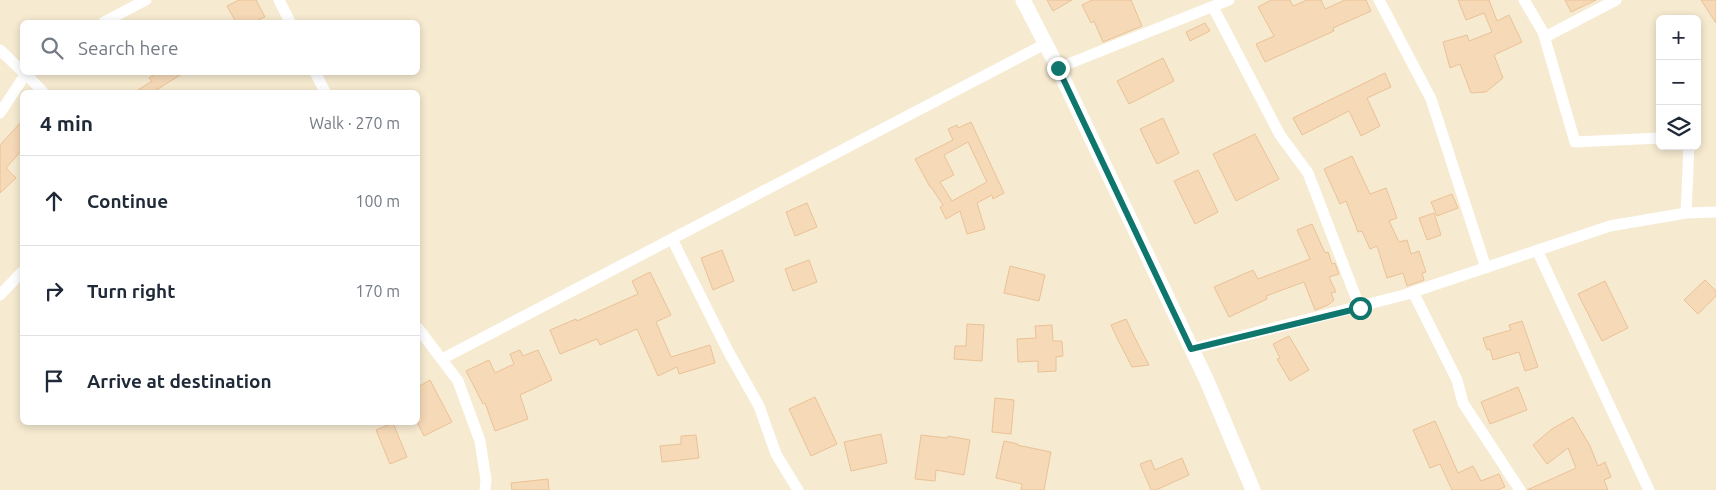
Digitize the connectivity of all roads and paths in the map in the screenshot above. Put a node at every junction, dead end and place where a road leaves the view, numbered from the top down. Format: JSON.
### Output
{"nodes":[{"id":1,"x":146,"y":0,"type":"edge"},
{"id":2,"x":279,"y":0,"type":"edge"},
{"id":3,"x":1023,"y":0,"type":"edge"},
{"id":4,"x":1229,"y":0,"type":"edge"},
{"id":5,"x":1379,"y":0,"type":"edge"},
{"id":6,"x":1524,"y":0,"type":"edge"},
{"id":7,"x":1616,"y":0,"type":"edge"},
{"id":8,"x":1213,"y":6,"type":"junction"},
{"id":9,"x":108,"y":20,"type":"edge"},
{"id":10,"x":289,"y":20,"type":"edge"},
{"id":11,"x":1545,"y":37,"type":"junction"},
{"id":12,"x":1045,"y":44,"type":"junction"},
{"id":13,"x":0,"y":50,"type":"edge"},
{"id":14,"x":20,"y":68,"type":"edge"},
{"id":15,"x":1058,"y":68,"type":"junction"},
{"id":16,"x":24,"y":75,"type":"edge"},
{"id":17,"x":27,"y":75,"type":"edge"},
{"id":18,"x":316,"y":75,"type":"edge"},
{"id":19,"x":41,"y":90,"type":"edge"},
{"id":20,"x":324,"y":90,"type":"edge"},
{"id":21,"x":0,"y":113,"type":"edge"},
{"id":22,"x":1656,"y":138,"type":"edge"},
{"id":23,"x":1689,"y":150,"type":"edge"},
{"id":24,"x":1716,"y":212,"type":"edge"},
{"id":25,"x":1686,"y":213,"type":"junction"},
{"id":26,"x":672,"y":239,"type":"junction"},
{"id":27,"x":1537,"y":250,"type":"junction"},
{"id":28,"x":1486,"y":268,"type":"junction"},
{"id":29,"x":20,"y":274,"type":"edge"},
{"id":30,"x":1413,"y":292,"type":"junction"},
{"id":31,"x":0,"y":295,"type":"edge"},
{"id":32,"x":1360,"y":308,"type":"junction"},
{"id":33,"x":420,"y":331,"type":"edge"},
{"id":34,"x":1191,"y":349,"type":"junction"},
{"id":35,"x":442,"y":359,"type":"junction"},
{"id":36,"x":485,"y":490,"type":"edge"},
{"id":37,"x":798,"y":490,"type":"edge"},
{"id":38,"x":1253,"y":490,"type":"edge"},
{"id":39,"x":1520,"y":490,"type":"edge"},
{"id":40,"x":1649,"y":490,"type":"edge"}],
"edges":[{"from":1,"to":9,"type":"street"},
{"from":2,"to":10,"type":"street"},
{"from":3,"to":12,"type":"main road"},
{"from":4,"to":8,"type":"street"},
{"from":5,"to":28,"type":"street"},
{"from":6,"to":11,"type":"street"},
{"from":7,"to":11,"type":"street"},
{"from":8,"to":15,"type":"street"},
{"from":8,"to":32,"type":"street"},
{"from":11,"to":22,"type":"street"},
{"from":12,"to":15,"type":"main road"},
{"from":12,"to":26,"type":"street"},
{"from":13,"to":14,"type":"street"},
{"from":15,"to":34,"type":"main road"},
{"from":16,"to":21,"type":"street"},
{"from":17,"to":19,"type":"street"},
{"from":18,"to":20,"type":"street"},
{"from":23,"to":25,"type":"street"},
{"from":24,"to":25,"type":"street"},
{"from":25,"to":27,"type":"street"},
{"from":26,"to":35,"type":"street"},
{"from":26,"to":37,"type":"street"},
{"from":27,"to":28,"type":"street"},
{"from":27,"to":40,"type":"street"},
{"from":28,"to":30,"type":"street"},
{"from":29,"to":31,"type":"street"},
{"from":30,"to":32,"type":"street"},
{"from":30,"to":39,"type":"street"},
{"from":32,"to":34,"type":"street"},
{"from":33,"to":35,"type":"street"},
{"from":34,"to":38,"type":"main road"},
{"from":35,"to":36,"type":"street"}]}
